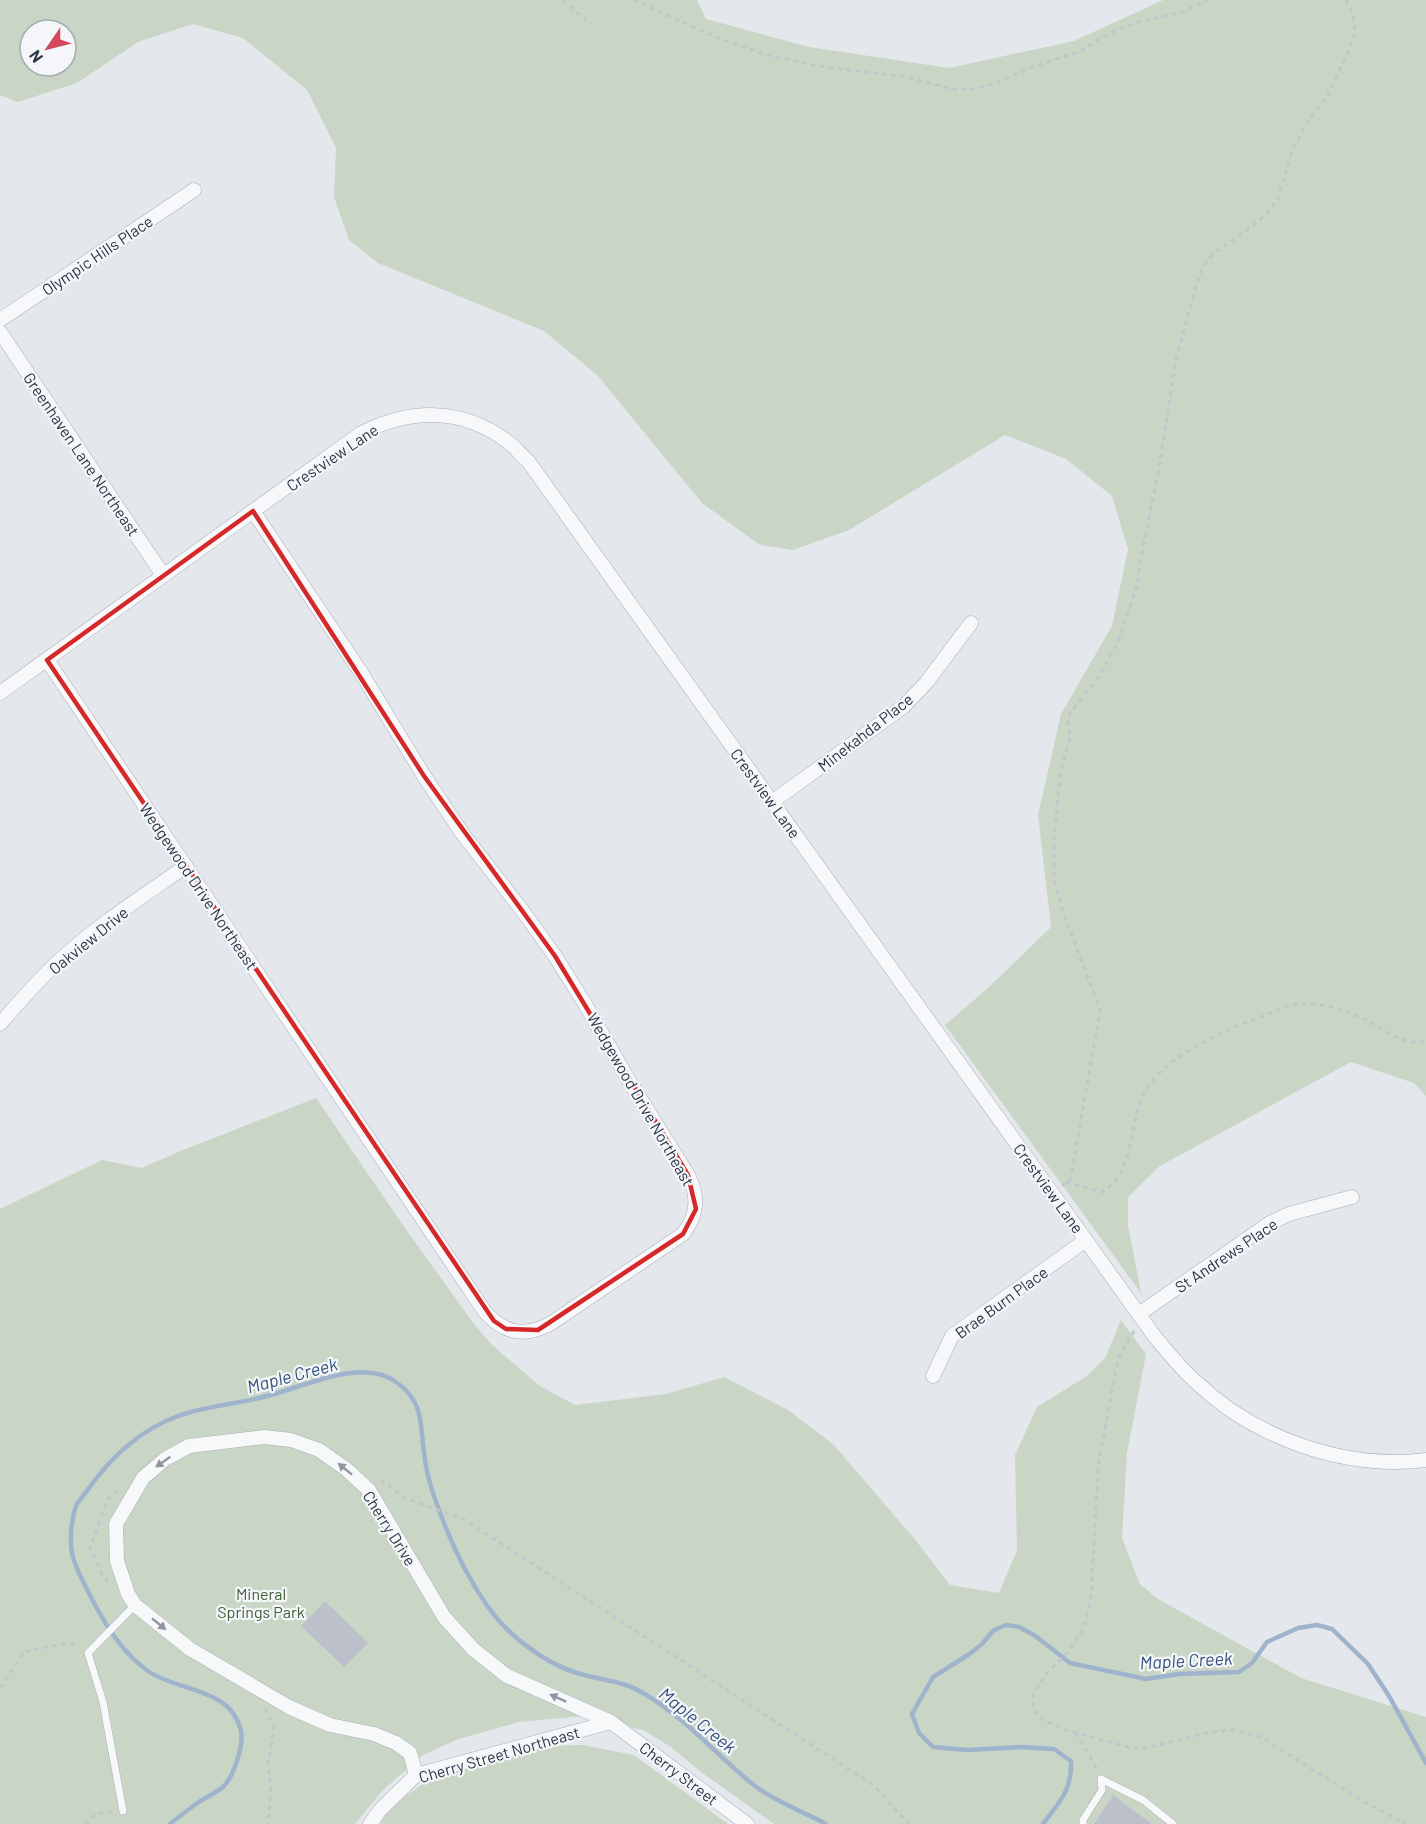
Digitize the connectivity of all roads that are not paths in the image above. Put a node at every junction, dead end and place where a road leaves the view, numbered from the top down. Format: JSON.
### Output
{"nodes":[{"id":1,"x":194,"y":190,"type":"dead end"},
{"id":2,"x":0,"y":320,"type":"edge"},
{"id":3,"x":0,"y":332,"type":"edge"},
{"id":4,"x":254,"y":511,"type":"junction"},
{"id":5,"x":164,"y":575,"type":"junction"},
{"id":6,"x":971,"y":623,"type":"dead end"},
{"id":7,"x":47,"y":660,"type":"junction"},
{"id":8,"x":0,"y":693,"type":"edge"},
{"id":9,"x":772,"y":802,"type":"junction"},
{"id":10,"x":186,"y":866,"type":"junction"},
{"id":11,"x":0,"y":1024,"type":"edge"},
{"id":12,"x":1352,"y":1197,"type":"dead end"},
{"id":13,"x":1086,"y":1240,"type":"junction"},
{"id":14,"x":1139,"y":1314,"type":"junction"},
{"id":15,"x":933,"y":1376,"type":"dead end"},
{"id":16,"x":1426,"y":1460,"type":"edge"},
{"id":17,"x":135,"y":1605,"type":"junction"},
{"id":18,"x":611,"y":1722,"type":"junction"},
{"id":19,"x":416,"y":1775,"type":"junction"},
{"id":20,"x":123,"y":1810,"type":"road end"},
{"id":21,"x":370,"y":1824,"type":"edge"},
{"id":22,"x":747,"y":1824,"type":"edge"},
{"id":23,"x":1083,"y":1824,"type":"edge"},
{"id":24,"x":1173,"y":1824,"type":"edge"}],
"edges":[{"from":1,"to":2,"type":"street","name":"Olympic Hills Place"},
{"from":3,"to":5,"type":"street","name":"Greenhaven Lane Northeast"},
{"from":4,"to":5,"type":"street","name":"Crestview Lane"},
{"from":4,"to":9,"type":"street","name":"Crestview Lane"},
{"from":4,"to":10,"type":"street","name":"Wedgewood Drive Northeast"},
{"from":5,"to":7,"type":"street","name":"Crestview Lane"},
{"from":6,"to":9,"type":"street","name":"Minekahda Place"},
{"from":7,"to":8,"type":"street","name":"Crestview Lane"},
{"from":7,"to":10,"type":"street","name":"Wedgewood Drive Northeast"},
{"from":9,"to":13,"type":"street","name":"Crestview Lane"},
{"from":10,"to":11,"type":"street","name":"Oakview Drive"},
{"from":12,"to":14,"type":"street","name":"St Andrews Place"},
{"from":13,"to":14,"type":"street","name":"Crestview Lane"},
{"from":13,"to":15,"type":"street","name":"Brae Burn Place"},
{"from":14,"to":16,"type":"street","name":"Crestview Lane"},
{"from":18,"to":17,"type":"street","name":"Cherry Drive","one_way":true},
{"from":17,"to":19,"type":"street","name":"Cherry Drive","one_way":true},
{"from":17,"to":20,"type":"lane"},
{"from":18,"to":19,"type":"street","name":"Cherry Street Northeast"},
{"from":18,"to":22,"type":"street","name":"Cherry Street"},
{"from":19,"to":21,"type":"street","name":"Cherry Street Northeast"},
{"from":23,"to":24,"type":"lane"}]}
